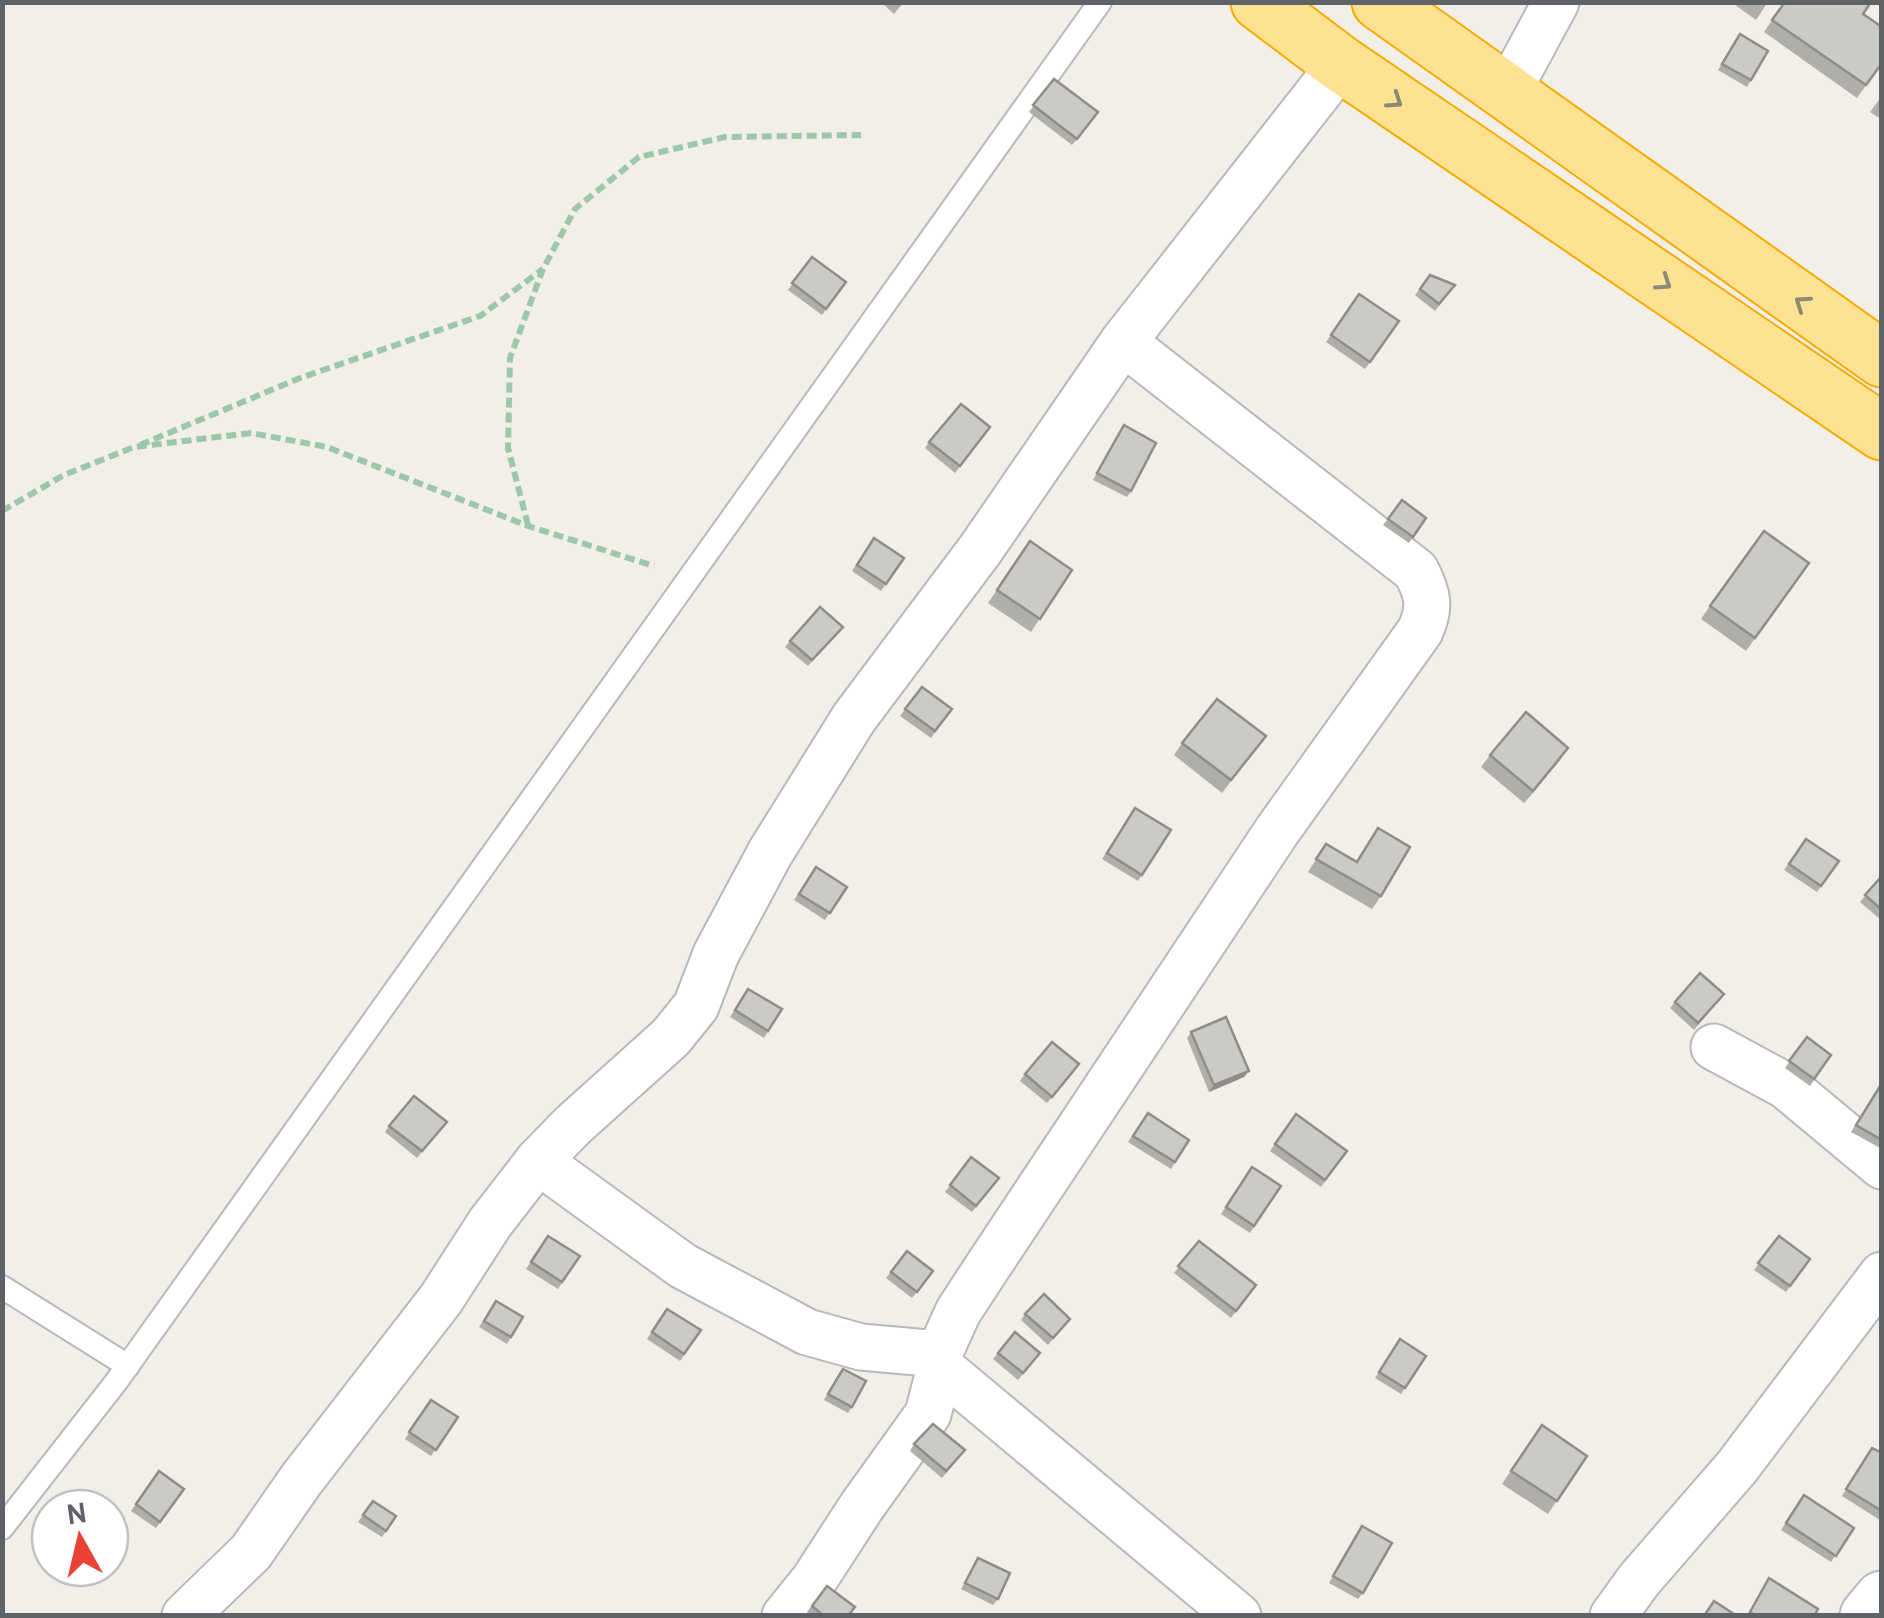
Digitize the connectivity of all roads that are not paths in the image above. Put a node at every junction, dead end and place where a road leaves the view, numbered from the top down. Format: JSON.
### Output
{"nodes":[{"id":1,"x":1100,"y":2,"type":"edge"},
{"id":2,"x":1259,"y":2,"type":"edge"},
{"id":3,"x":1380,"y":2,"type":"edge"},
{"id":4,"x":1556,"y":2,"type":"edge"},
{"id":5,"x":1341,"y":64,"type":"junction"},
{"id":6,"x":1507,"y":93,"type":"junction"},
{"id":7,"x":1123,"y":342,"type":"junction"},
{"id":8,"x":1882,"y":359,"type":"edge"},
{"id":9,"x":1882,"y":432,"type":"edge"},
{"id":10,"x":1714,"y":1047,"type":"dead end"},
{"id":11,"x":538,"y":1161,"type":"junction"},
{"id":12,"x":1882,"y":1166,"type":"edge"},
{"id":13,"x":1882,"y":1276,"type":"edge"},
{"id":14,"x":2,"y":1287,"type":"edge"},
{"id":15,"x":940,"y":1360,"type":"junction"},
{"id":16,"x":128,"y":1366,"type":"junction"},
{"id":17,"x":2,"y":1528,"type":"edge"},
{"id":18,"x":1882,"y":1598,"type":"edge"},
{"id":19,"x":185,"y":1616,"type":"edge"},
{"id":20,"x":785,"y":1616,"type":"edge"},
{"id":21,"x":1238,"y":1616,"type":"edge"},
{"id":22,"x":1613,"y":1616,"type":"edge"},
{"id":23,"x":1868,"y":1616,"type":"edge"}],
"edges":[{"from":1,"to":16,"type":"lane"},
{"from":2,"to":5,"type":"highway"},
{"from":3,"to":6,"type":"highway"},
{"from":4,"to":6,"type":"street"},
{"from":5,"to":7,"type":"street"},
{"from":5,"to":9,"type":"highway","one_way":true},
{"from":8,"to":6,"type":"highway","one_way":true},
{"from":7,"to":11,"type":"street"},
{"from":7,"to":15,"type":"street"},
{"from":10,"to":12,"type":"street"},
{"from":11,"to":15,"type":"street"},
{"from":11,"to":19,"type":"street"},
{"from":13,"to":22,"type":"street"},
{"from":14,"to":16,"type":"lane"},
{"from":15,"to":20,"type":"street"},
{"from":15,"to":21,"type":"street"},
{"from":16,"to":17,"type":"lane"},
{"from":18,"to":23,"type":"street"}]}
